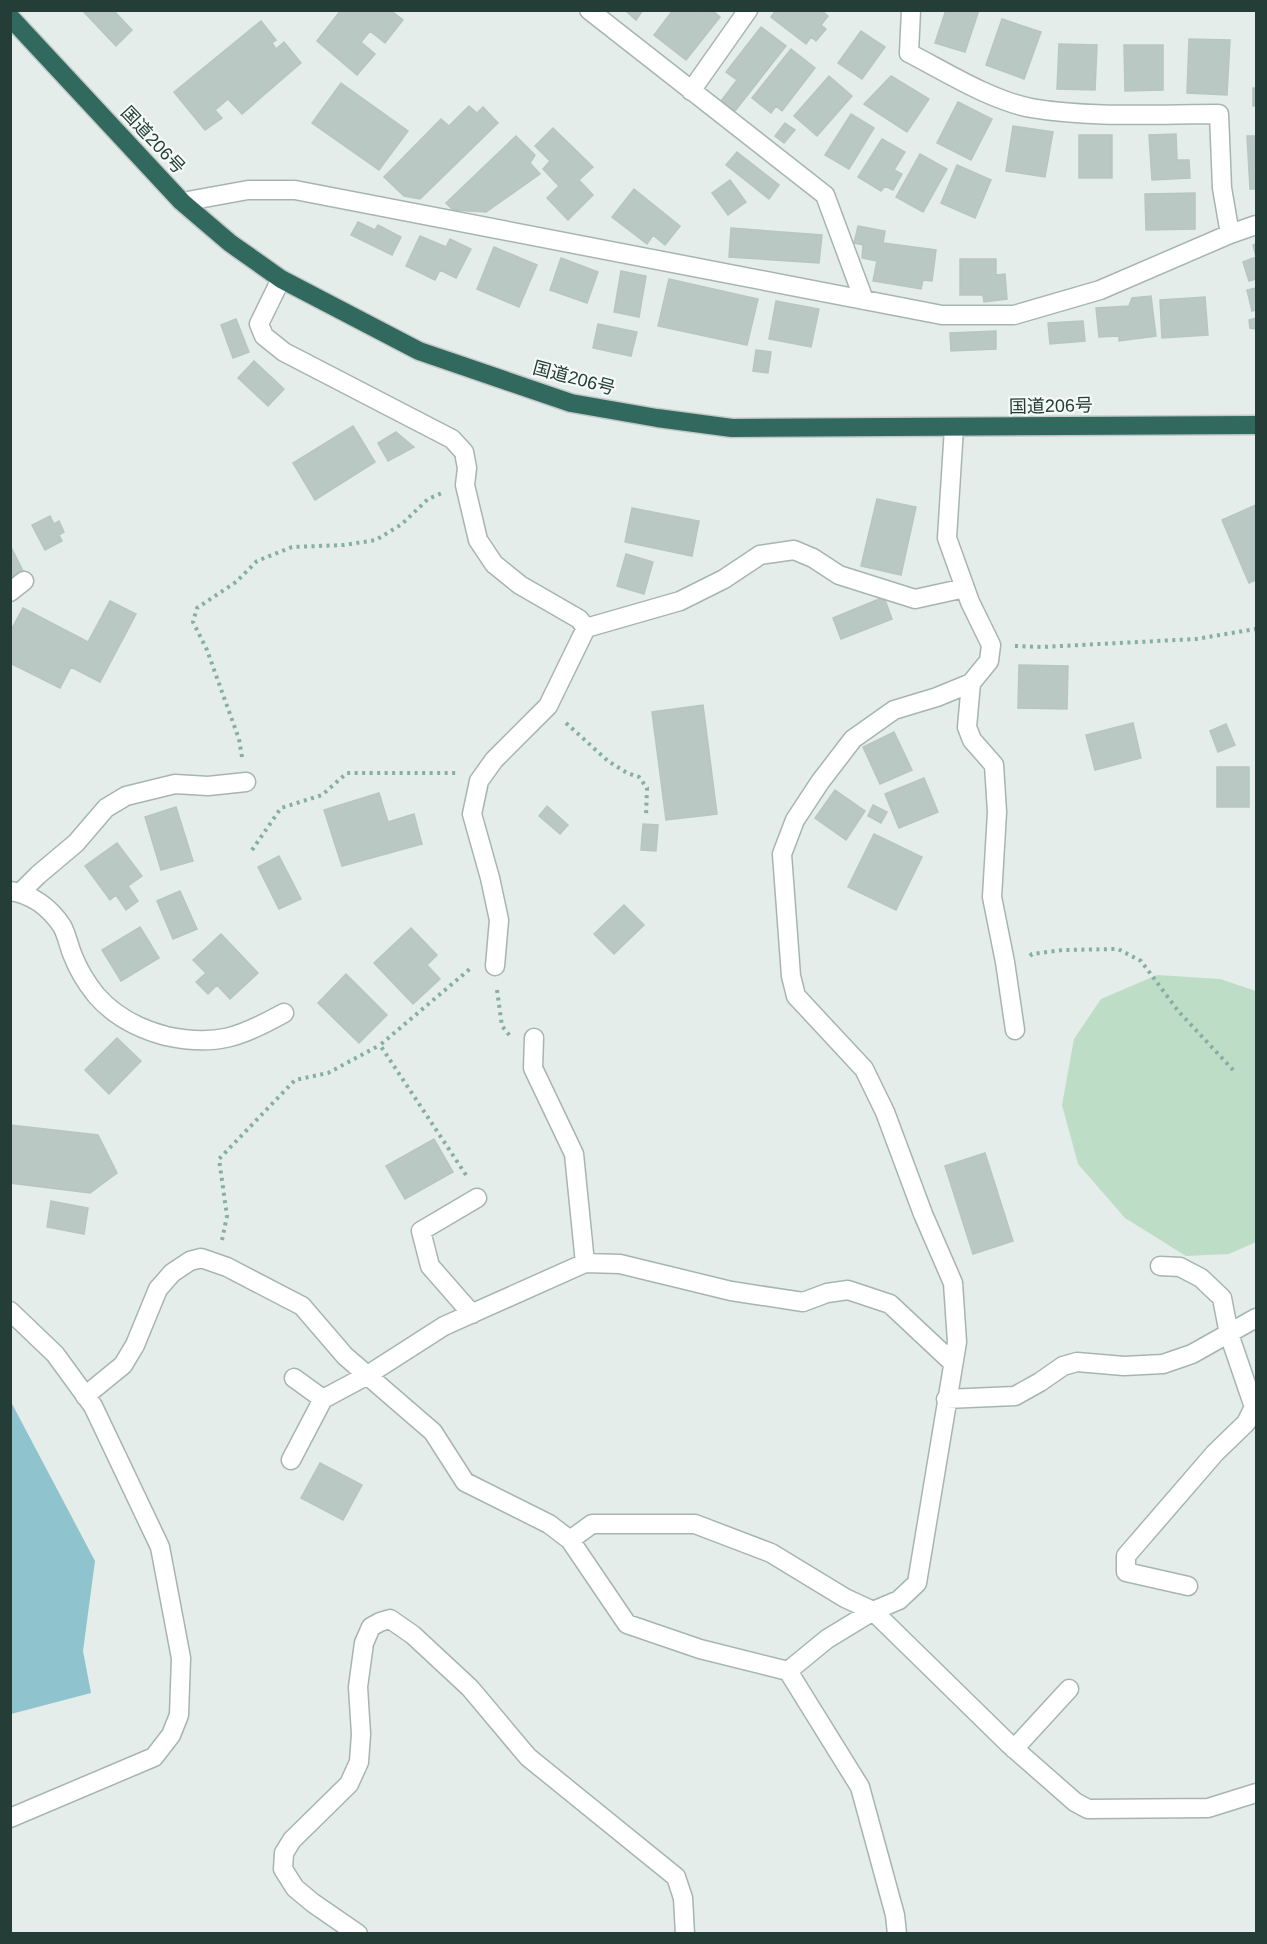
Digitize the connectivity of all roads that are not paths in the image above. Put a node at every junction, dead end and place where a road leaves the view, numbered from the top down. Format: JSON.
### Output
{"nodes":[{"id":1,"x":590,"y":10,"type":"edge"},
{"id":2,"x":748,"y":10,"type":"edge"},
{"id":3,"x":910,"y":10,"type":"edge"},
{"id":4,"x":10,"y":17,"type":"edge"},
{"id":5,"x":692,"y":91,"type":"junction"},
{"id":6,"x":182,"y":202,"type":"junction"},
{"id":7,"x":1257,"y":225,"type":"edge"},
{"id":8,"x":1230,"y":234,"type":"junction"},
{"id":9,"x":281,"y":279,"type":"junction"},
{"id":10,"x":864,"y":300,"type":"junction"},
{"id":11,"x":1257,"y":425,"type":"edge"},
{"id":12,"x":954,"y":428,"type":"junction"},
{"id":13,"x":965,"y":588,"type":"junction"},
{"id":14,"x":586,"y":628,"type":"junction"},
{"id":15,"x":971,"y":683,"type":"junction"},
{"id":16,"x":246,"y":782,"type":"road end"},
{"id":17,"x":15,"y":892,"type":"edge"},
{"id":18,"x":495,"y":958,"type":"road end"},
{"id":19,"x":284,"y":1013,"type":"dead end"},
{"id":20,"x":1015,"y":1030,"type":"dead end"},
{"id":21,"x":534,"y":1038,"type":"dead end"},
{"id":22,"x":477,"y":1197,"type":"road end"},
{"id":23,"x":585,"y":1263,"type":"junction"},
{"id":24,"x":1160,"y":1266,"type":"dead end"},
{"id":25,"x":10,"y":1311,"type":"edge"},
{"id":26,"x":472,"y":1314,"type":"junction"},
{"id":27,"x":1257,"y":1318,"type":"edge"},
{"id":28,"x":1229,"y":1334,"type":"junction"},
{"id":29,"x":953,"y":1363,"type":"junction"},
{"id":30,"x":366,"y":1376,"type":"junction"},
{"id":31,"x":294,"y":1378,"type":"dead end"},
{"id":32,"x":85,"y":1396,"type":"junction"},
{"id":33,"x":323,"y":1399,"type":"junction"},
{"id":34,"x":946,"y":1399,"type":"junction"},
{"id":35,"x":291,"y":1460,"type":"dead end"},
{"id":36,"x":570,"y":1540,"type":"junction"},
{"id":37,"x":1188,"y":1586,"type":"dead end"},
{"id":38,"x":873,"y":1611,"type":"junction"},
{"id":39,"x":788,"y":1671,"type":"junction"},
{"id":40,"x":1069,"y":1689,"type":"dead end"},
{"id":41,"x":1014,"y":1749,"type":"junction"},
{"id":42,"x":1257,"y":1793,"type":"edge"},
{"id":43,"x":10,"y":1818,"type":"edge"},
{"id":44,"x":358,"y":1934,"type":"edge"},
{"id":45,"x":685,"y":1934,"type":"edge"},
{"id":46,"x":897,"y":1934,"type":"edge"}],
"edges":[{"from":1,"to":5,"type":"street"},
{"from":2,"to":5,"type":"street"},
{"from":3,"to":8,"type":"street"},
{"from":4,"to":6,"type":"highway","name":"国道206号"},
{"from":5,"to":10,"type":"street"},
{"from":6,"to":9,"type":"highway","name":"国道206号"},
{"from":6,"to":10,"type":"street"},
{"from":7,"to":8,"type":"street"},
{"from":8,"to":10,"type":"street"},
{"from":9,"to":12,"type":"highway","name":"国道206号"},
{"from":9,"to":14,"type":"street"},
{"from":11,"to":12,"type":"highway","name":"国道206号"},
{"from":12,"to":13,"type":"street"},
{"from":13,"to":14,"type":"street"},
{"from":13,"to":15,"type":"street"},
{"from":14,"to":18,"type":"street"},
{"from":15,"to":20,"type":"street"},
{"from":15,"to":29,"type":"street"},
{"from":16,"to":17,"type":"street"},
{"from":17,"to":19,"type":"street"},
{"from":21,"to":23,"type":"street"},
{"from":22,"to":26,"type":"street"},
{"from":23,"to":26,"type":"street"},
{"from":23,"to":29,"type":"street"},
{"from":24,"to":28,"type":"street"},
{"from":25,"to":32,"type":"street"},
{"from":26,"to":30,"type":"street"},
{"from":27,"to":28,"type":"street"},
{"from":28,"to":34,"type":"street"},
{"from":28,"to":37,"type":"street"},
{"from":29,"to":34,"type":"street"},
{"from":30,"to":32,"type":"street"},
{"from":30,"to":33,"type":"street"},
{"from":30,"to":36,"type":"street"},
{"from":31,"to":33,"type":"street"},
{"from":32,"to":43,"type":"street"},
{"from":33,"to":35,"type":"street"},
{"from":34,"to":38,"type":"street"},
{"from":36,"to":38,"type":"street"},
{"from":36,"to":39,"type":"street"},
{"from":38,"to":39,"type":"street"},
{"from":38,"to":41,"type":"street"},
{"from":39,"to":46,"type":"street"},
{"from":40,"to":41,"type":"street"},
{"from":41,"to":42,"type":"street"},
{"from":44,"to":45,"type":"street"}]}
